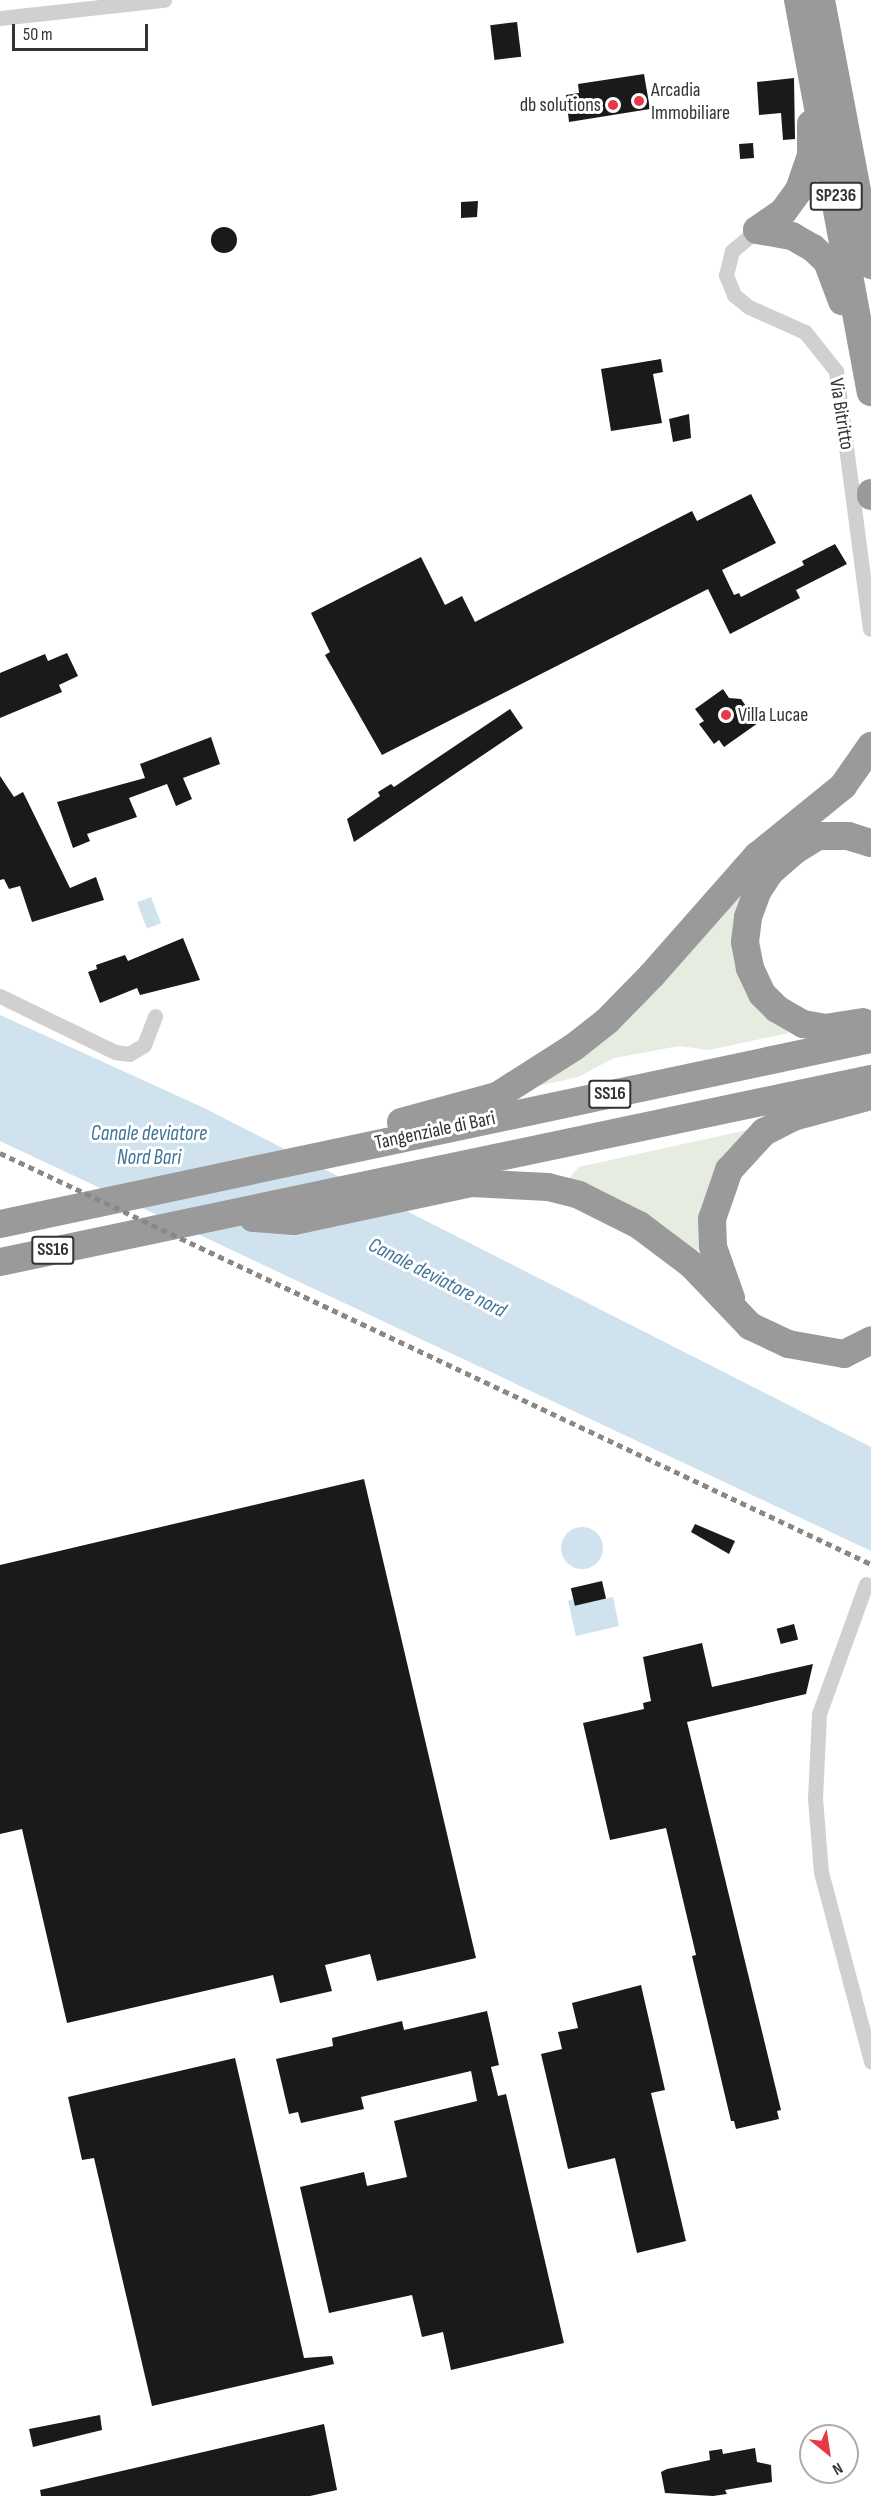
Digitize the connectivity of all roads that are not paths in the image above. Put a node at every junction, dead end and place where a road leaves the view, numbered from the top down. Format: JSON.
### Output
{"nodes":[{"id":1,"x":164,"y":0,"type":"edge"},
{"id":2,"x":798,"y":0,"type":"edge"},
{"id":3,"x":821,"y":0,"type":"edge"},
{"id":4,"x":0,"y":18,"type":"edge"},
{"id":5,"x":757,"y":230,"type":"junction"},
{"id":6,"x":871,"y":265,"type":"edge"},
{"id":7,"x":871,"y":393,"type":"edge"},
{"id":8,"x":870,"y":628,"type":"edge"},
{"id":9,"x":871,"y":746,"type":"edge"},
{"id":10,"x":871,"y":843,"type":"edge"},
{"id":11,"x":0,"y":996,"type":"edge"},
{"id":12,"x":155,"y":1016,"type":"dead end"},
{"id":13,"x":871,"y":1020,"type":"edge"},
{"id":14,"x":871,"y":1039,"type":"edge"},
{"id":15,"x":871,"y":1079,"type":"edge"},
{"id":16,"x":871,"y":1096,"type":"edge"},
{"id":17,"x":349,"y":1149,"type":"junction"},
{"id":18,"x":390,"y":1190,"type":"junction"},
{"id":19,"x":0,"y":1224,"type":"edge"},
{"id":20,"x":0,"y":1262,"type":"edge"},
{"id":21,"x":734,"y":1305,"type":"junction"},
{"id":22,"x":871,"y":1340,"type":"edge"},
{"id":23,"x":866,"y":1584,"type":"dead end"},
{"id":24,"x":871,"y":2061,"type":"edge"}],
"edges":[{"from":1,"to":4,"type":"street"},
{"from":2,"to":5,"type":"highway"},
{"from":2,"to":7,"type":"highway","name":"Via Bitritto","number":"SP236"},
{"from":3,"to":6,"type":"highway","number":"SP236"},
{"from":5,"to":7,"type":"highway"},
{"from":5,"to":8,"type":"street","name":"Via Bitritto"},
{"from":9,"to":17,"type":"highway"},
{"from":10,"to":13,"type":"highway"},
{"from":11,"to":12,"type":"street"},
{"from":14,"to":17,"type":"highway","name":"Tangenziale di Bari","number":"SS16"},
{"from":15,"to":18,"type":"highway","name":"Tangenziale di Bari","number":"SS16"},
{"from":16,"to":21,"type":"highway"},
{"from":17,"to":19,"type":"highway","name":"Tangenziale di Bari","number":"SS16"},
{"from":18,"to":20,"type":"highway","number":"SS16"},
{"from":18,"to":21,"type":"highway"},
{"from":21,"to":22,"type":"highway"},
{"from":23,"to":24,"type":"street"}]}
